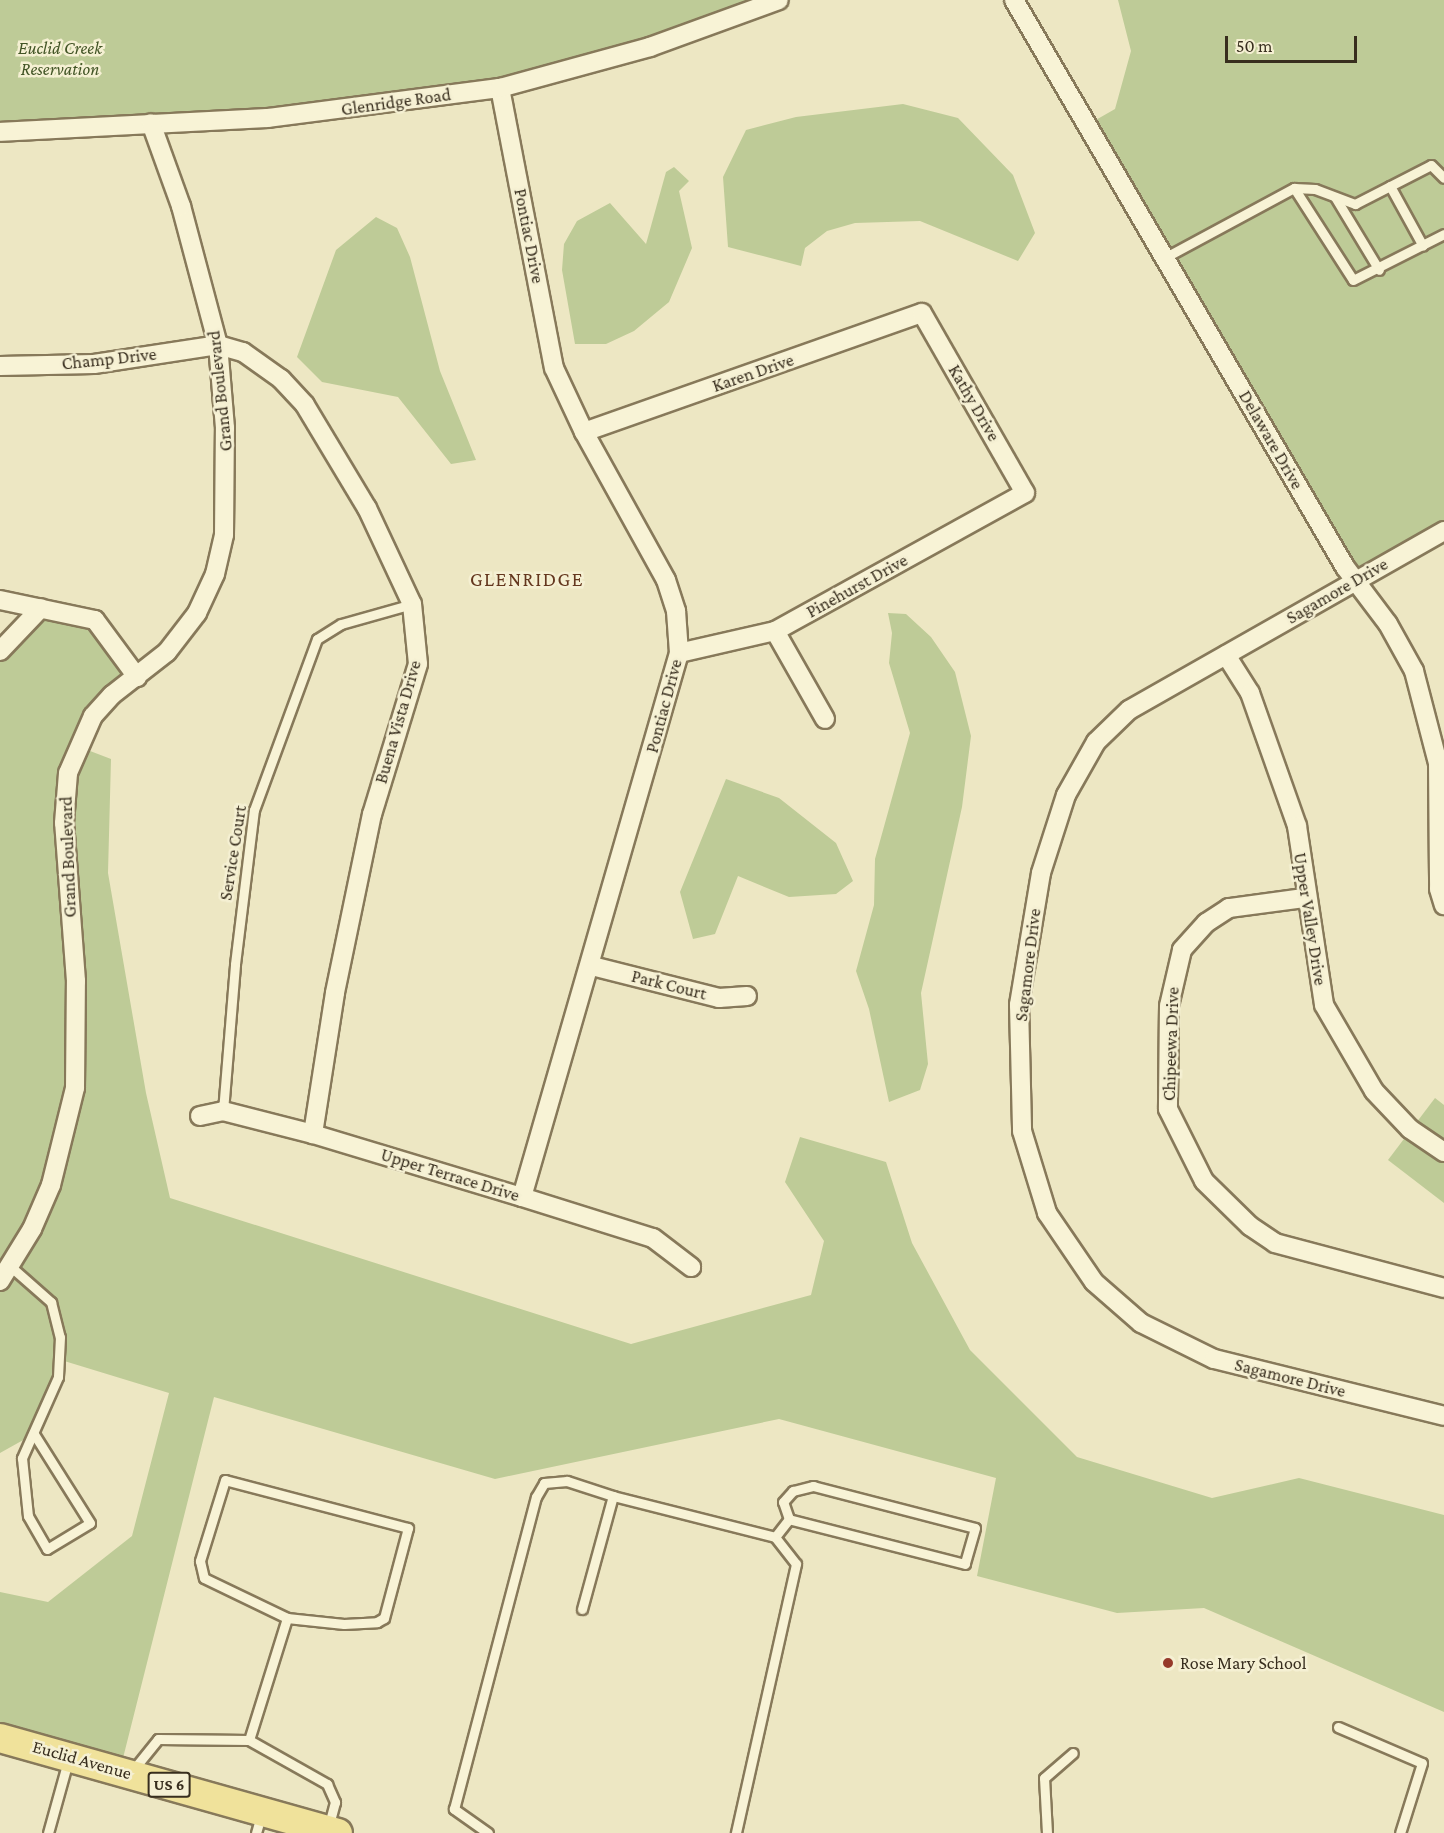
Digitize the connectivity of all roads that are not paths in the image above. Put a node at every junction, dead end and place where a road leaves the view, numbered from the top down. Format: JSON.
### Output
{"nodes":[{"id":1,"x":779,"y":0,"type":"edge"},
{"id":2,"x":1014,"y":0,"type":"edge"},
{"id":3,"x":500,"y":88,"type":"junction"},
{"id":4,"x":151,"y":123,"type":"junction"},
{"id":5,"x":0,"y":132,"type":"edge"},
{"id":6,"x":1444,"y":178,"type":"edge"},
{"id":7,"x":1390,"y":186,"type":"junction"},
{"id":8,"x":1293,"y":188,"type":"junction"},
{"id":9,"x":1335,"y":197,"type":"junction"},
{"id":10,"x":1444,"y":234,"type":"edge"},
{"id":11,"x":1423,"y":246,"type":"junction"},
{"id":12,"x":1164,"y":258,"type":"junction"},
{"id":13,"x":1379,"y":270,"type":"junction"},
{"id":14,"x":922,"y":313,"type":"joint"},
{"id":15,"x":218,"y":345,"type":"junction"},
{"id":16,"x":0,"y":366,"type":"edge"},
{"id":17,"x":584,"y":432,"type":"junction"},
{"id":18,"x":1025,"y":493,"type":"joint"},
{"id":19,"x":1444,"y":531,"type":"edge"},
{"id":20,"x":1354,"y":582,"type":"junction"},
{"id":21,"x":0,"y":600,"type":"edge"},
{"id":22,"x":412,"y":604,"type":"junction"},
{"id":23,"x":41,"y":608,"type":"junction"},
{"id":24,"x":775,"y":631,"type":"junction"},
{"id":25,"x":0,"y":651,"type":"edge"},
{"id":26,"x":679,"y":653,"type":"junction"},
{"id":27,"x":1226,"y":655,"type":"junction"},
{"id":28,"x":137,"y":677,"type":"junction"},
{"id":29,"x":825,"y":719,"type":"dead end"},
{"id":30,"x":1442,"y":816,"type":"edge"},
{"id":31,"x":1304,"y":898,"type":"junction"},
{"id":32,"x":1444,"y":904,"type":"edge"},
{"id":33,"x":592,"y":966,"type":"junction"},
{"id":34,"x":747,"y":996,"type":"dead end"},
{"id":35,"x":223,"y":1111,"type":"junction"},
{"id":36,"x":200,"y":1116,"type":"dead end"},
{"id":37,"x":313,"y":1134,"type":"junction"},
{"id":38,"x":1444,"y":1152,"type":"edge"},
{"id":39,"x":522,"y":1197,"type":"junction"},
{"id":40,"x":691,"y":1267,"type":"dead end"},
{"id":41,"x":5,"y":1274,"type":"edge"},
{"id":42,"x":1444,"y":1288,"type":"edge"},
{"id":43,"x":1444,"y":1416,"type":"edge"},
{"id":44,"x":34,"y":1434,"type":"junction"},
{"id":45,"x":614,"y":1496,"type":"junction"},
{"id":46,"x":789,"y":1519,"type":"junction"},
{"id":47,"x":775,"y":1537,"type":"junction"},
{"id":48,"x":582,"y":1609,"type":"dead end"},
{"id":49,"x":287,"y":1618,"type":"junction"},
{"id":50,"x":1338,"y":1727,"type":"dead end"},
{"id":51,"x":0,"y":1738,"type":"edge"},
{"id":52,"x":249,"y":1740,"type":"junction"},
{"id":53,"x":1073,"y":1754,"type":"dead end"},
{"id":54,"x":69,"y":1756,"type":"junction"},
{"id":55,"x":132,"y":1774,"type":"junction"},
{"id":56,"x":259,"y":1822,"type":"edge"},
{"id":57,"x":332,"y":1832,"type":"edge"},
{"id":58,"x":48,"y":1833,"type":"edge"},
{"id":59,"x":488,"y":1833,"type":"edge"},
{"id":60,"x":736,"y":1833,"type":"edge"},
{"id":61,"x":1047,"y":1833,"type":"edge"},
{"id":62,"x":1400,"y":1833,"type":"edge"}],
"edges":[{"from":1,"to":3,"type":"street","name":"Glenridge Road"},
{"from":2,"to":12,"type":"street","name":"Delaware Drive"},
{"from":3,"to":4,"type":"street","name":"Glenridge Road"},
{"from":3,"to":17,"type":"street","name":"Pontiac Drive"},
{"from":4,"to":5,"type":"street","name":"Glenridge Road"},
{"from":4,"to":15,"type":"street","name":"Grand Boulevard"},
{"from":6,"to":7,"type":"lane"},
{"from":7,"to":9,"type":"lane"},
{"from":7,"to":11,"type":"lane"},
{"from":8,"to":9,"type":"lane"},
{"from":8,"to":12,"type":"lane"},
{"from":8,"to":13,"type":"lane"},
{"from":9,"to":13,"type":"lane"},
{"from":10,"to":11,"type":"lane"},
{"from":11,"to":13,"type":"lane"},
{"from":12,"to":20,"type":"street","name":"Delaware Drive"},
{"from":14,"to":17,"type":"street","name":"Karen Drive"},
{"from":14,"to":18,"type":"street","name":"Kathy Drive"},
{"from":15,"to":16,"type":"street","name":"Champ Drive"},
{"from":15,"to":22,"type":"street","name":"Buena Vista Drive"},
{"from":15,"to":28,"type":"street","name":"Grand Boulevard"},
{"from":17,"to":26,"type":"street","name":"Pontiac Drive"},
{"from":18,"to":24,"type":"street","name":"Pinehurst Drive"},
{"from":19,"to":20,"type":"street","name":"Sagamore Drive"},
{"from":20,"to":27,"type":"street","name":"Sagamore Drive"},
{"from":20,"to":30,"type":"street","name":"Delaware Drive"},
{"from":21,"to":23,"type":"street"},
{"from":22,"to":35,"type":"lane","name":"Service Court"},
{"from":22,"to":37,"type":"street","name":"Buena Vista Drive"},
{"from":23,"to":25,"type":"street"},
{"from":23,"to":28,"type":"street"},
{"from":24,"to":26,"type":"street","name":"Pinehurst Drive"},
{"from":24,"to":29,"type":"street"},
{"from":26,"to":33,"type":"street","name":"Pontiac Drive"},
{"from":27,"to":31,"type":"street","name":"Upper Valley Drive"},
{"from":27,"to":43,"type":"street","name":"Sagamore Drive"},
{"from":28,"to":41,"type":"street","name":"Grand Boulevard"},
{"from":30,"to":32,"type":"street","name":"Delaware Drive"},
{"from":31,"to":38,"type":"street","name":"Upper Valley Drive"},
{"from":31,"to":42,"type":"street","name":"Chipeewa Drive"},
{"from":33,"to":34,"type":"street","name":"Park Court"},
{"from":33,"to":39,"type":"street","name":"Pontiac Drive"},
{"from":35,"to":36,"type":"street","name":"Upper Terrace Drive"},
{"from":35,"to":37,"type":"street","name":"Upper Terrace Drive"},
{"from":37,"to":39,"type":"street","name":"Upper Terrace Drive"},
{"from":39,"to":40,"type":"street","name":"Upper Terrace Drive"},
{"from":41,"to":44,"type":"lane"},
{"from":44,"to":44,"type":"lane"},
{"from":45,"to":47,"type":"lane"},
{"from":45,"to":48,"type":"lane"},
{"from":45,"to":59,"type":"lane"},
{"from":46,"to":46,"type":"lane"},
{"from":46,"to":47,"type":"lane"},
{"from":47,"to":60,"type":"lane"},
{"from":49,"to":49,"type":"lane"},
{"from":49,"to":52,"type":"lane"},
{"from":50,"to":62,"type":"lane"},
{"from":51,"to":54,"type":"main road","name":"Euclid Avenue","number":"US 6"},
{"from":52,"to":55,"type":"lane"},
{"from":52,"to":57,"type":"lane"},
{"from":53,"to":61,"type":"lane"},
{"from":54,"to":55,"type":"main road","name":"Euclid Avenue","number":"US 6"},
{"from":54,"to":58,"type":"lane"},
{"from":55,"to":56,"type":"main road","name":"Euclid Avenue","number":"US 6"},
{"from":56,"to":57,"type":"main road","name":"Euclid Avenue","number":"US 6"}]}
